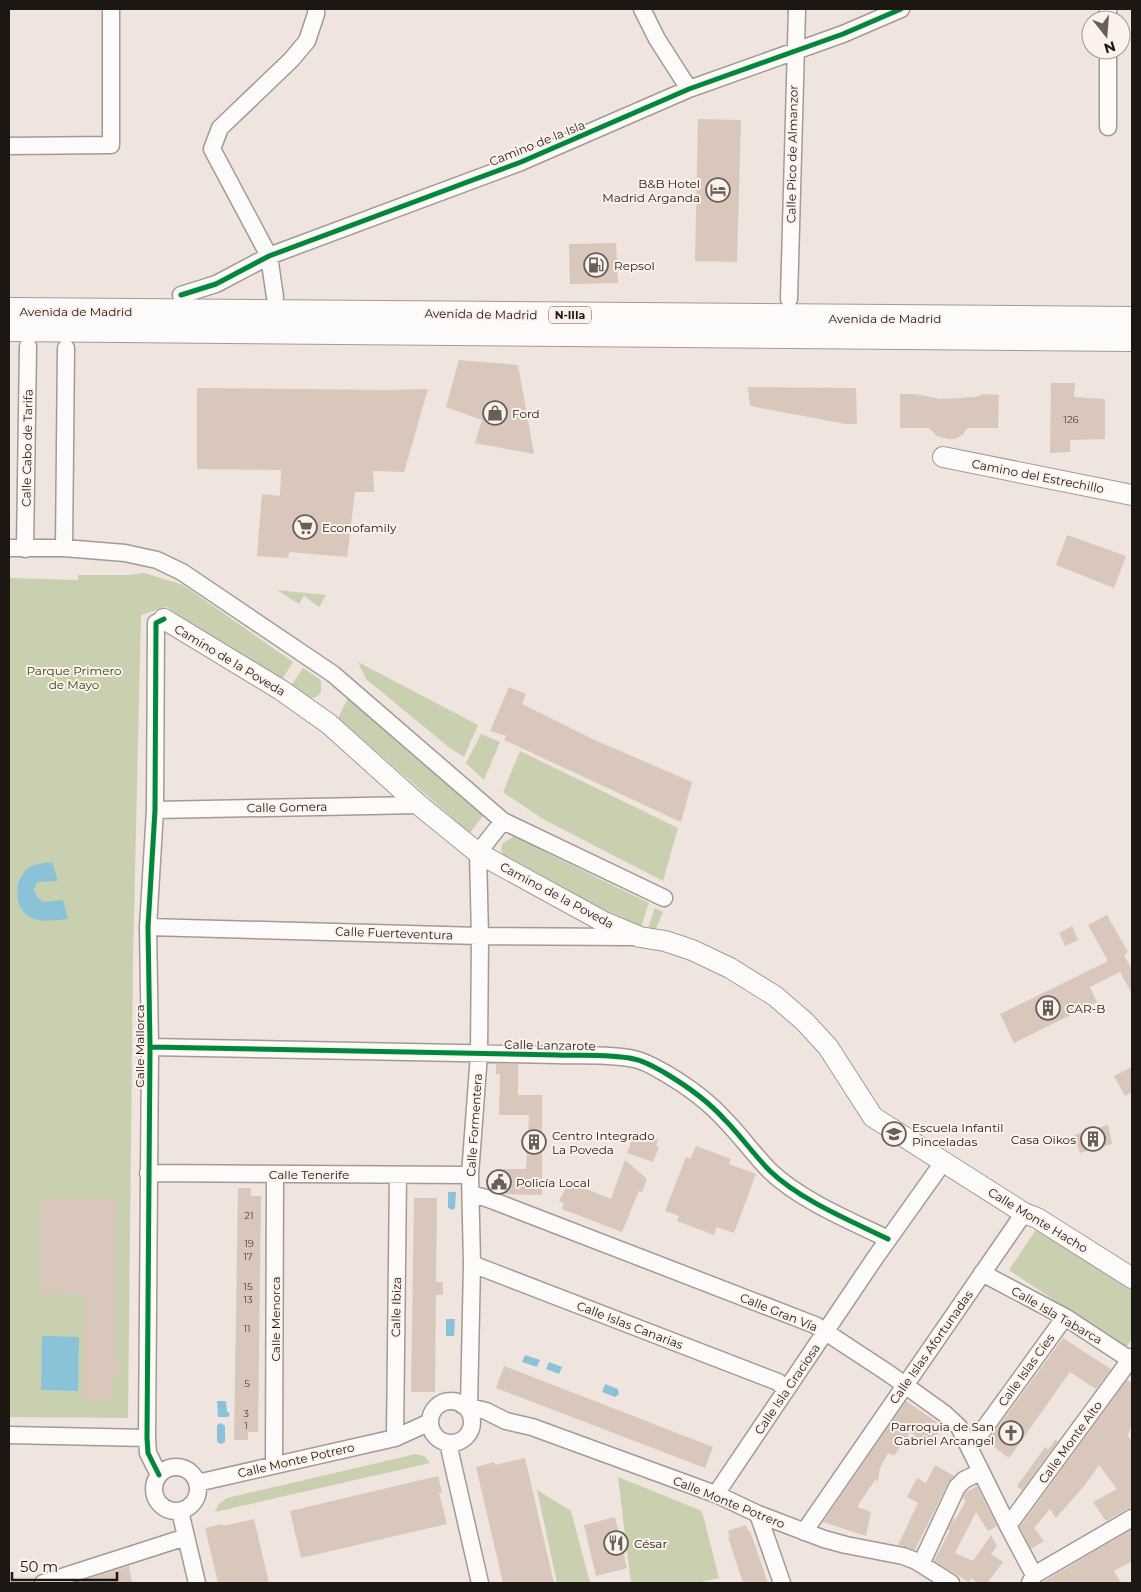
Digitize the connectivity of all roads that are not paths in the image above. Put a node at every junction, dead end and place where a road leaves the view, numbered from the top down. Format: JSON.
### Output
{"nodes":[{"id":1,"x":111,"y":9,"type":"edge"},
{"id":2,"x":316,"y":9,"type":"edge"},
{"id":3,"x":642,"y":9,"type":"edge"},
{"id":4,"x":797,"y":9,"type":"edge"},
{"id":5,"x":901,"y":9,"type":"edge"},
{"id":6,"x":795,"y":50,"type":"junction"},
{"id":7,"x":1108,"y":60,"type":"edge"},
{"id":8,"x":689,"y":89,"type":"junction"},
{"id":9,"x":1108,"y":127,"type":"dead end"},
{"id":10,"x":9,"y":146,"type":"edge"},
{"id":11,"x":269,"y":256,"type":"junction"},
{"id":12,"x":181,"y":296,"type":"dead end"},
{"id":13,"x":275,"y":297,"type":"dead end"},
{"id":14,"x":788,"y":300,"type":"dead end"},
{"id":15,"x":9,"y":310,"type":"edge"},
{"id":16,"x":1132,"y":319,"type":"edge"},
{"id":17,"x":9,"y":329,"type":"edge"},
{"id":18,"x":1132,"y":339,"type":"edge"},
{"id":19,"x":28,"y":346,"type":"dead end"},
{"id":20,"x":66,"y":348,"type":"dead end"},
{"id":21,"x":943,"y":456,"type":"dead end"},
{"id":22,"x":1132,"y":495,"type":"edge"},
{"id":23,"x":64,"y":548,"type":"junction"},
{"id":24,"x":17,"y":549,"type":"edge"},
{"id":25,"x":164,"y":619,"type":"joint"},
{"id":26,"x":419,"y":805,"type":"junction"},
{"id":27,"x":155,"y":810,"type":"junction"},
{"id":28,"x":503,"y":821,"type":"junction"},
{"id":29,"x":478,"y":853,"type":"junction"},
{"id":30,"x":664,"y":898,"type":"dead end"},
{"id":31,"x":148,"y":927,"type":"junction"},
{"id":32,"x":480,"y":936,"type":"junction"},
{"id":33,"x":640,"y":937,"type":"junction"},
{"id":34,"x":150,"y":1047,"type":"junction"},
{"id":35,"x":479,"y":1054,"type":"junction"},
{"id":36,"x":944,"y":1161,"type":"junction"},
{"id":37,"x":148,"y":1173,"type":"junction"},
{"id":38,"x":275,"y":1174,"type":"junction"},
{"id":39,"x":398,"y":1175,"type":"junction"},
{"id":40,"x":470,"y":1175,"type":"junction"},
{"id":41,"x":471,"y":1194,"type":"junction"},
{"id":42,"x":1024,"y":1212,"type":"junction"},
{"id":43,"x":888,"y":1239,"type":"junction"},
{"id":44,"x":472,"y":1264,"type":"junction"},
{"id":45,"x":982,"y":1273,"type":"junction"},
{"id":46,"x":1132,"y":1278,"type":"edge"},
{"id":47,"x":1065,"y":1317,"type":"junction"},
{"id":48,"x":825,"y":1332,"type":"junction"},
{"id":49,"x":1132,"y":1359,"type":"edge"},
{"id":50,"x":905,"y":1385,"type":"junction"},
{"id":51,"x":786,"y":1390,"type":"junction"},
{"id":52,"x":466,"y":1406,"type":"junction"},
{"id":53,"x":506,"y":1421,"type":"junction"},
{"id":54,"x":430,"y":1422,"type":"junction"},
{"id":55,"x":470,"y":1430,"type":"junction"},
{"id":56,"x":9,"y":1435,"type":"edge"},
{"id":57,"x":147,"y":1438,"type":"junction"},
{"id":58,"x":395,"y":1438,"type":"junction"},
{"id":59,"x":443,"y":1440,"type":"junction"},
{"id":60,"x":970,"y":1448,"type":"junction"},
{"id":61,"x":274,"y":1465,"type":"junction"},
{"id":62,"x":980,"y":1472,"type":"junction"},
{"id":63,"x":159,"y":1475,"type":"junction"},
{"id":64,"x":197,"y":1483,"type":"junction"},
{"id":65,"x":716,"y":1494,"type":"junction"},
{"id":66,"x":180,"y":1511,"type":"junction"},
{"id":67,"x":758,"y":1514,"type":"junction"},
{"id":68,"x":1132,"y":1518,"type":"edge"},
{"id":69,"x":1008,"y":1526,"type":"junction"},
{"id":70,"x":804,"y":1532,"type":"junction"},
{"id":71,"x":186,"y":1537,"type":"junction"},
{"id":72,"x":921,"y":1564,"type":"junction"},
{"id":73,"x":77,"y":1578,"type":"edge"},
{"id":74,"x":1032,"y":1579,"type":"edge"},
{"id":75,"x":43,"y":1583,"type":"edge"},
{"id":76,"x":197,"y":1583,"type":"edge"},
{"id":77,"x":480,"y":1583,"type":"edge"},
{"id":78,"x":782,"y":1583,"type":"edge"},
{"id":79,"x":951,"y":1583,"type":"edge"}],
"edges":[{"from":1,"to":10,"type":"street"},
{"from":2,"to":11,"type":"street"},
{"from":3,"to":8,"type":"street"},
{"from":4,"to":6,"type":"street","name":"Calle Pico de Almanzor"},
{"from":5,"to":6,"type":"street","name":"Camino de la Isla"},
{"from":6,"to":8,"type":"street","name":"Camino de la Isla"},
{"from":6,"to":14,"type":"street","name":"Calle Pico de Almanzor"},
{"from":7,"to":9,"type":"street"},
{"from":8,"to":11,"type":"street","name":"Camino de la Isla"},
{"from":11,"to":12,"type":"street","name":"Camino de la Isla"},
{"from":11,"to":13,"type":"street"},
{"from":15,"to":16,"type":"highway","name":"Avenida de Madrid","number":"N-IIIa"},
{"from":17,"to":18,"type":"highway","name":"Avenida de Madrid","number":"N-IIIa"},
{"from":19,"to":24,"type":"street","name":"Calle Cabo de Tarifa"},
{"from":20,"to":23,"type":"street"},
{"from":21,"to":22,"type":"main road","name":"Camino del Estrechillo"},
{"from":23,"to":24,"type":"street"},
{"from":23,"to":28,"type":"street"},
{"from":25,"to":26,"type":"main road","name":"Camino de la Poveda"},
{"from":25,"to":27,"type":"street","name":"Calle Mallorca"},
{"from":26,"to":27,"type":"street","name":"Calle Gomera"},
{"from":26,"to":29,"type":"main road","name":"Camino de la Poveda"},
{"from":27,"to":31,"type":"street","name":"Calle Mallorca"},
{"from":28,"to":29,"type":"street"},
{"from":28,"to":30,"type":"street"},
{"from":29,"to":32,"type":"street","name":"Calle Formentera"},
{"from":29,"to":33,"type":"main road","name":"Camino de la Poveda"},
{"from":31,"to":32,"type":"street","name":"Calle Fuerteventura"},
{"from":31,"to":34,"type":"street","name":"Calle Mallorca"},
{"from":32,"to":33,"type":"street","name":"Calle Fuerteventura"},
{"from":32,"to":35,"type":"street","name":"Calle Formentera"},
{"from":33,"to":36,"type":"main road","name":"Camino de la Poveda"},
{"from":34,"to":35,"type":"street","name":"Calle Lanzarote"},
{"from":34,"to":37,"type":"street","name":"Calle Mallorca"},
{"from":35,"to":40,"type":"street","name":"Calle Formentera"},
{"from":35,"to":43,"type":"street","name":"Calle Lanzarote"},
{"from":36,"to":42,"type":"main road","name":"Calle Monte Hacho"},
{"from":36,"to":43,"type":"street","name":"Calle Isla Graciosa"},
{"from":37,"to":38,"type":"street","name":"Calle Tenerife"},
{"from":37,"to":57,"type":"street","name":"Calle Mallorca"},
{"from":38,"to":39,"type":"street","name":"Calle Tenerife"},
{"from":38,"to":61,"type":"street","name":"Calle Menorca"},
{"from":39,"to":40,"type":"street","name":"Calle Tenerife"},
{"from":39,"to":58,"type":"street","name":"Calle Ibiza"},
{"from":40,"to":41,"type":"street","name":"Calle Formentera"},
{"from":41,"to":44,"type":"street","name":"Calle Formentera"},
{"from":41,"to":48,"type":"street","name":"Calle Gran Vía"},
{"from":42,"to":45,"type":"street","name":"Calle Islas Afortunadas"},
{"from":42,"to":46,"type":"main road","name":"Calle Monte Hacho"},
{"from":43,"to":48,"type":"street","name":"Calle Isla Graciosa"},
{"from":44,"to":51,"type":"street","name":"Calle Islas Canarias"},
{"from":44,"to":52,"type":"street","name":"Calle Formentera"},
{"from":45,"to":47,"type":"street","name":"Calle Isla Tabarca"},
{"from":45,"to":50,"type":"street","name":"Calle Islas Afortunadas"},
{"from":47,"to":49,"type":"street","name":"Calle Isla Tabarca"},
{"from":47,"to":60,"type":"street","name":"Calle Islas Cíes"},
{"from":48,"to":50,"type":"street","name":"Calle Gran Vía"},
{"from":48,"to":51,"type":"street","name":"Calle Isla Graciosa"},
{"from":49,"to":69,"type":"street","name":"Calle Monte Alto"},
{"from":50,"to":60,"type":"street","name":"Calle Gran Vía"},
{"from":50,"to":70,"type":"street","name":"Calle Islas Afortunadas"},
{"from":51,"to":65,"type":"street","name":"Calle Isla Graciosa"},
{"from":52,"to":53,"type":"street","name":"Calle Monte Potrero"},
{"from":52,"to":54,"type":"street"},
{"from":52,"to":55,"type":"street"},
{"from":53,"to":55,"type":"street","name":"Calle Monte Potrero"},
{"from":53,"to":65,"type":"street","name":"Calle Monte Potrero"},
{"from":54,"to":58,"type":"street","name":"Calle Monte Potrero"},
{"from":54,"to":59,"type":"street"},
{"from":55,"to":59,"type":"street"},
{"from":56,"to":57,"type":"street"},
{"from":57,"to":63,"type":"street","name":"Calle Mallorca"},
{"from":58,"to":59,"type":"street","name":"Calle Monte Potrero"},
{"from":58,"to":61,"type":"street","name":"Calle Monte Potrero"},
{"from":59,"to":77,"type":"street"},
{"from":60,"to":62,"type":"street","name":"Calle Gran Vía"},
{"from":61,"to":64,"type":"street","name":"Calle Monte Potrero"},
{"from":62,"to":69,"type":"street","name":"Calle Gran Vía"},
{"from":62,"to":72,"type":"street"},
{"from":63,"to":64,"type":"street"},
{"from":63,"to":66,"type":"street"},
{"from":64,"to":66,"type":"street"},
{"from":65,"to":67,"type":"street","name":"Calle Monte Potrero"},
{"from":66,"to":71,"type":"street"},
{"from":67,"to":70,"type":"street","name":"Calle Monte Potrero"},
{"from":67,"to":78,"type":"street"},
{"from":68,"to":74,"type":"street"},
{"from":69,"to":74,"type":"street","name":"Calle Gran Vía"},
{"from":70,"to":72,"type":"street","name":"Calle Monte Potrero"},
{"from":71,"to":73,"type":"street"},
{"from":71,"to":76,"type":"street"},
{"from":72,"to":79,"type":"street","name":"Calle Monte Potrero"},
{"from":73,"to":75,"type":"street"}]}
